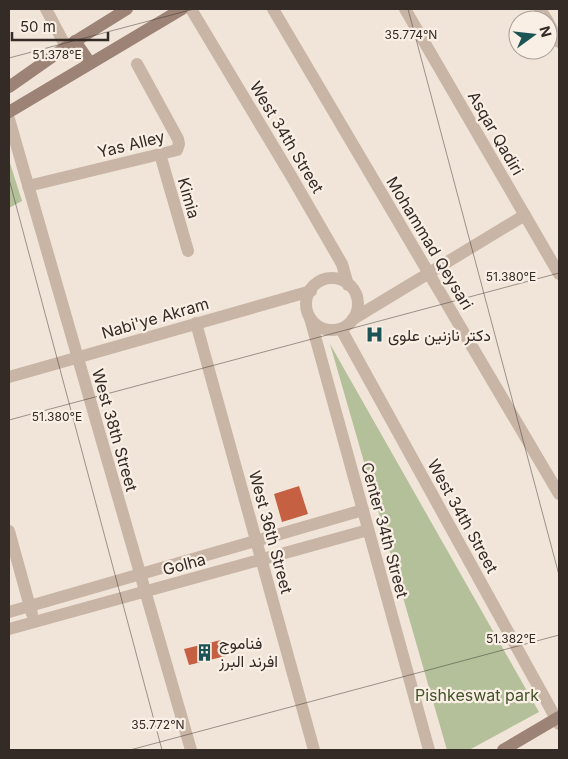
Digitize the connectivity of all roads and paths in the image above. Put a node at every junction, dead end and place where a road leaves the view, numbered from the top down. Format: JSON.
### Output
{"nodes":[{"id":1,"x":46,"y":9,"type":"edge"},
{"id":2,"x":182,"y":9,"type":"edge"},
{"id":3,"x":192,"y":9,"type":"edge"},
{"id":4,"x":272,"y":9,"type":"edge"},
{"id":5,"x":405,"y":9,"type":"edge"},
{"id":6,"x":124,"y":10,"type":"edge"},
{"id":7,"x":71,"y":44,"type":"junction"},
{"id":8,"x":90,"y":63,"type":"junction"},
{"id":9,"x":137,"y":64,"type":"dead end"},
{"id":10,"x":9,"y":87,"type":"edge"},
{"id":11,"x":9,"y":112,"type":"edge"},
{"id":12,"x":9,"y":119,"type":"edge"},
{"id":13,"x":160,"y":154,"type":"junction"},
{"id":14,"x":28,"y":186,"type":"junction"},
{"id":15,"x":525,"y":215,"type":"junction"},
{"id":16,"x":188,"y":251,"type":"dead end"},
{"id":17,"x":429,"y":274,"type":"junction"},
{"id":18,"x":559,"y":274,"type":"edge"},
{"id":19,"x":348,"y":284,"type":"junction"},
{"id":20,"x":311,"y":290,"type":"junction"},
{"id":21,"x":310,"y":318,"type":"junction"},
{"id":22,"x":353,"y":319,"type":"junction"},
{"id":23,"x":196,"y":323,"type":"junction"},
{"id":24,"x":341,"y":329,"type":"junction"},
{"id":25,"x":77,"y":357,"type":"junction"},
{"id":26,"x":9,"y":377,"type":"edge"},
{"id":27,"x":559,"y":494,"type":"edge"},
{"id":28,"x":363,"y":510,"type":"junction"},
{"id":29,"x":368,"y":530,"type":"junction"},
{"id":30,"x":9,"y":531,"type":"edge"},
{"id":31,"x":256,"y":541,"type":"junction"},
{"id":32,"x":261,"y":560,"type":"junction"},
{"id":33,"x":140,"y":575,"type":"junction"},
{"id":34,"x":145,"y":591,"type":"junction"},
{"id":35,"x":30,"y":606,"type":"junction"},
{"id":36,"x":9,"y":612,"type":"edge"},
{"id":37,"x":34,"y":622,"type":"junction"},
{"id":38,"x":9,"y":628,"type":"edge"},
{"id":39,"x":558,"y":720,"type":"edge"},
{"id":40,"x":190,"y":750,"type":"edge"},
{"id":41,"x":314,"y":750,"type":"edge"},
{"id":42,"x":429,"y":750,"type":"edge"},
{"id":43,"x":502,"y":750,"type":"edge"}],
"edges":[{"from":1,"to":7,"type":"street"},
{"from":2,"to":8,"type":"main road"},
{"from":3,"to":19,"type":"street","name":"West 34th Street"},
{"from":4,"to":17,"type":"street","name":"Mohammad Qeysari"},
{"from":5,"to":15,"type":"street","name":"Asqar Qadiri"},
{"from":6,"to":7,"type":"main road"},
{"from":7,"to":8,"type":"main road"},
{"from":7,"to":10,"type":"main road"},
{"from":8,"to":11,"type":"main road"},
{"from":9,"to":13,"type":"street","name":"Yas Alley"},
{"from":12,"to":14,"type":"street","name":"West 38th Street"},
{"from":13,"to":14,"type":"street","name":"Yas Alley"},
{"from":13,"to":16,"type":"street","name":"Kimia"},
{"from":14,"to":25,"type":"street","name":"West 38th Street"},
{"from":15,"to":17,"type":"street"},
{"from":15,"to":18,"type":"street","name":"Asqar Qadiri"},
{"from":17,"to":22,"type":"street"},
{"from":17,"to":27,"type":"street","name":"Mohammad Qeysari"},
{"from":19,"to":20,"type":"street"},
{"from":19,"to":22,"type":"street"},
{"from":20,"to":21,"type":"street"},
{"from":20,"to":23,"type":"street","name":"Nabi'ye Akram"},
{"from":21,"to":24,"type":"street"},
{"from":21,"to":28,"type":"street","name":"Center 34th Street"},
{"from":22,"to":24,"type":"street"},
{"from":23,"to":25,"type":"street","name":"Nabi'ye Akram"},
{"from":23,"to":31,"type":"street","name":"West 36th Street"},
{"from":24,"to":39,"type":"street","name":"West 34th Street"},
{"from":25,"to":26,"type":"street","name":"Nabi'ye Akram"},
{"from":25,"to":33,"type":"street","name":"West 38th Street"},
{"from":28,"to":29,"type":"street","name":"Center 34th Street"},
{"from":28,"to":31,"type":"street","name":"Golha"},
{"from":29,"to":32,"type":"street","name":"Golha"},
{"from":29,"to":42,"type":"street","name":"Center 34th Street"},
{"from":30,"to":35,"type":"street"},
{"from":31,"to":32,"type":"street","name":"West 36th Street"},
{"from":31,"to":33,"type":"street","name":"Golha"},
{"from":32,"to":34,"type":"street","name":"Golha"},
{"from":32,"to":41,"type":"street","name":"West 36th Street"},
{"from":33,"to":34,"type":"street","name":"West 38th Street"},
{"from":33,"to":35,"type":"street","name":"Golha"},
{"from":34,"to":37,"type":"street","name":"Golha"},
{"from":34,"to":40,"type":"street","name":"West 38th Street"},
{"from":35,"to":36,"type":"street","name":"Golha"},
{"from":35,"to":37,"type":"street"},
{"from":37,"to":38,"type":"street","name":"Golha"},
{"from":39,"to":43,"type":"main road"}]}
